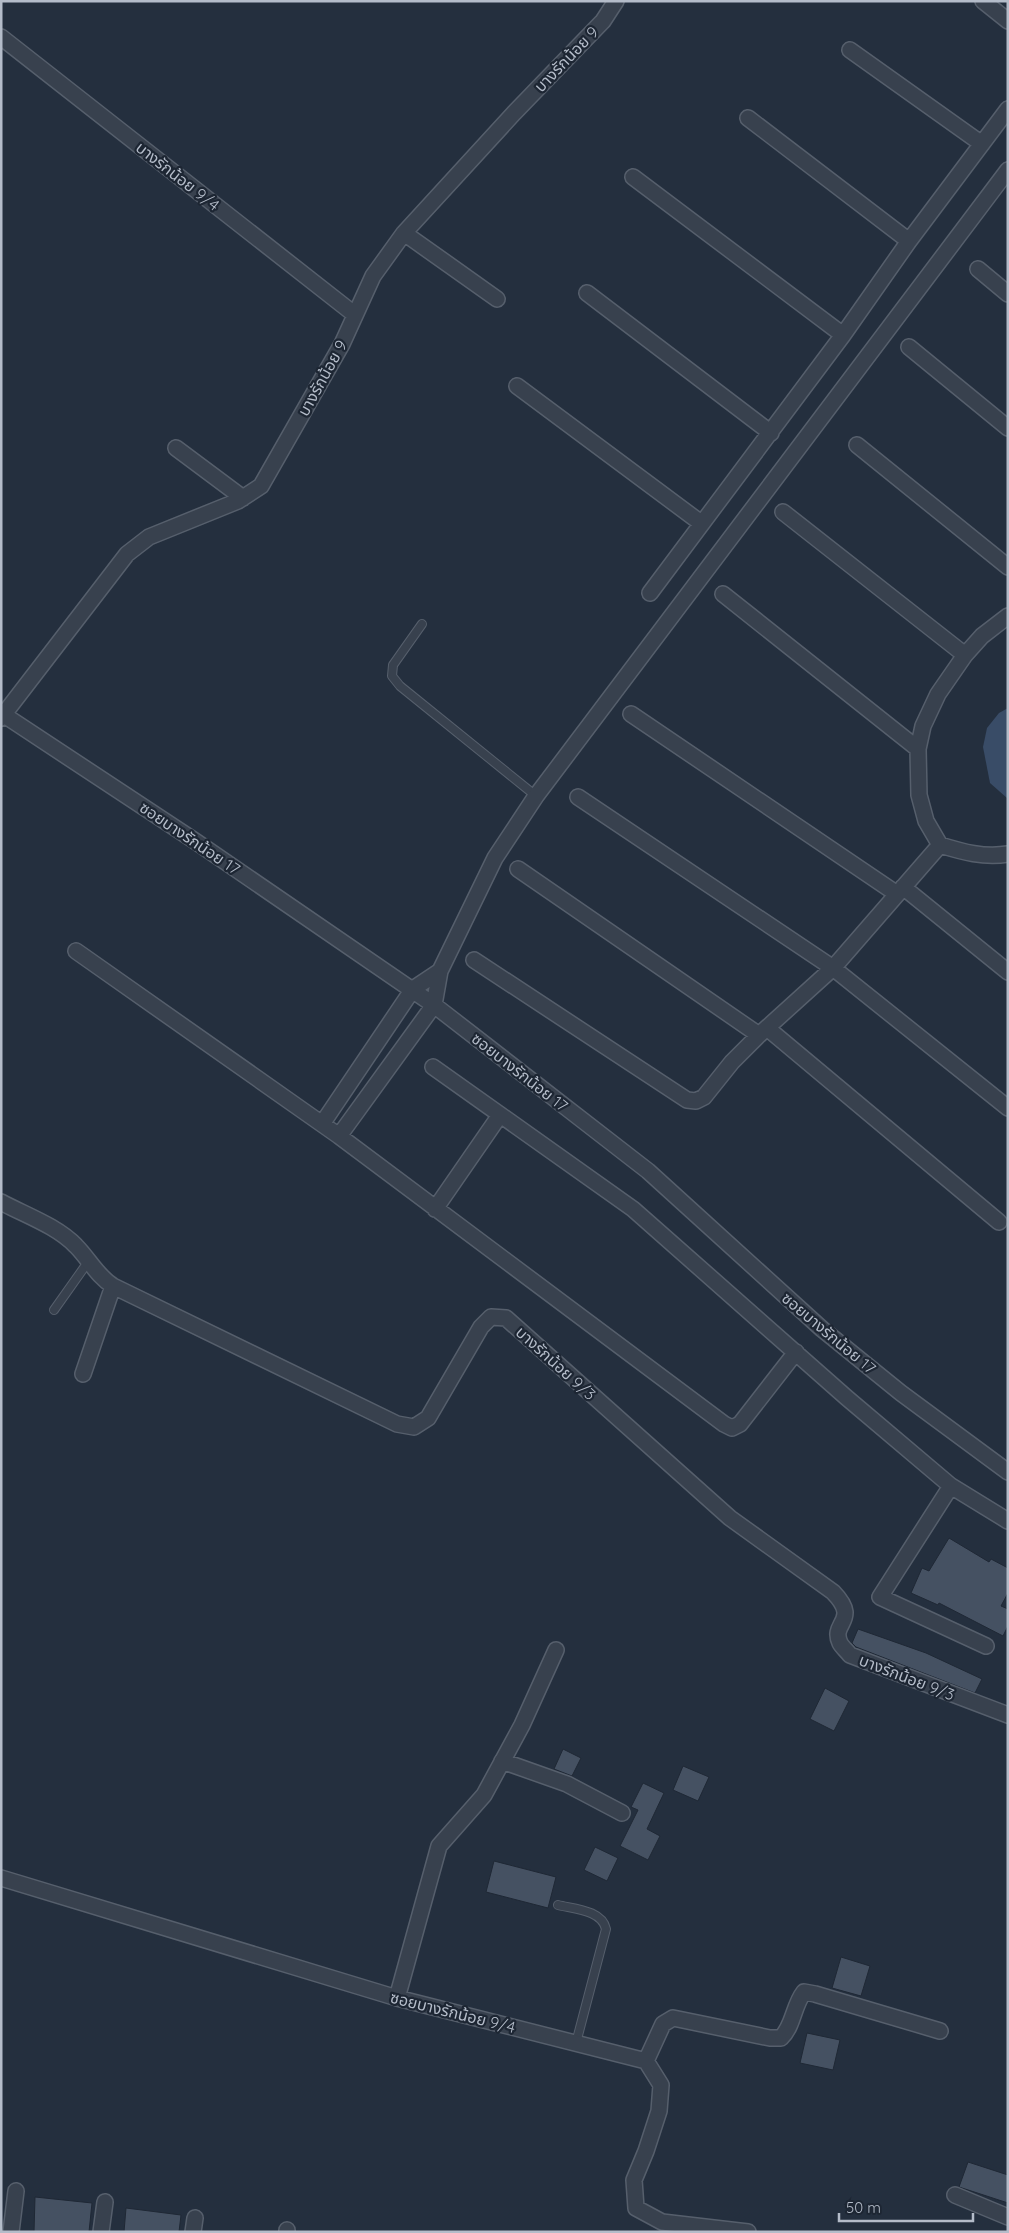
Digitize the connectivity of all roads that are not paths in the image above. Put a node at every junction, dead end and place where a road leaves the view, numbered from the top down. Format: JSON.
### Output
{"nodes":[{"id":1,"x":616,"y":1,"type":"edge"},
{"id":2,"x":983,"y":1,"type":"edge"},
{"id":3,"x":1008,"y":21,"type":"edge"},
{"id":4,"x":1,"y":37,"type":"edge"},
{"id":5,"x":850,"y":50,"type":"dead end"},
{"id":6,"x":1008,"y":109,"type":"edge"},
{"id":7,"x":748,"y":118,"type":"dead end"},
{"id":8,"x":982,"y":144,"type":"junction"},
{"id":9,"x":1008,"y":170,"type":"edge"},
{"id":10,"x":633,"y":177,"type":"dead end"},
{"id":11,"x":404,"y":233,"type":"junction"},
{"id":12,"x":909,"y":241,"type":"junction"},
{"id":13,"x":978,"y":268,"type":"dead end"},
{"id":14,"x":587,"y":293,"type":"dead end"},
{"id":15,"x":1008,"y":294,"type":"edge"},
{"id":16,"x":497,"y":299,"type":"dead end"},
{"id":17,"x":354,"y":314,"type":"junction"},
{"id":18,"x":843,"y":336,"type":"junction"},
{"id":19,"x":909,"y":347,"type":"dead end"},
{"id":20,"x":517,"y":386,"type":"dead end"},
{"id":21,"x":1008,"y":428,"type":"edge"},
{"id":22,"x":771,"y":433,"type":"junction"},
{"id":23,"x":857,"y":445,"type":"dead end"},
{"id":24,"x":176,"y":448,"type":"dead end"},
{"id":25,"x":243,"y":498,"type":"junction"},
{"id":26,"x":783,"y":512,"type":"dead end"},
{"id":27,"x":701,"y":523,"type":"junction"},
{"id":28,"x":1008,"y":567,"type":"edge"},
{"id":29,"x":650,"y":593,"type":"dead end"},
{"id":30,"x":723,"y":594,"type":"dead end"},
{"id":31,"x":1008,"y":616,"type":"edge"},
{"id":32,"x":422,"y":624,"type":"dead end"},
{"id":33,"x":965,"y":655,"type":"junction"},
{"id":34,"x":631,"y":714,"type":"dead end"},
{"id":35,"x":2,"y":715,"type":"edge"},
{"id":36,"x":918,"y":749,"type":"junction"},
{"id":37,"x":536,"y":796,"type":"junction"},
{"id":38,"x":578,"y":797,"type":"dead end"},
{"id":39,"x":940,"y":844,"type":"junction"},
{"id":40,"x":1008,"y":854,"type":"edge"},
{"id":41,"x":518,"y":869,"type":"dead end"},
{"id":42,"x":900,"y":891,"type":"junction"},
{"id":43,"x":76,"y":951,"type":"dead end"},
{"id":44,"x":474,"y":960,"type":"dead end"},
{"id":45,"x":833,"y":968,"type":"junction"},
{"id":46,"x":440,"y":971,"type":"junction"},
{"id":47,"x":1008,"y":972,"type":"edge"},
{"id":48,"x":413,"y":989,"type":"junction"},
{"id":49,"x":434,"y":1005,"type":"junction"},
{"id":50,"x":763,"y":1031,"type":"junction"},
{"id":51,"x":433,"y":1067,"type":"dead end"},
{"id":52,"x":1008,"y":1108,"type":"edge"},
{"id":53,"x":500,"y":1114,"type":"junction"},
{"id":54,"x":322,"y":1124,"type":"junction"},
{"id":55,"x":339,"y":1136,"type":"junction"},
{"id":56,"x":1,"y":1202,"type":"edge"},
{"id":57,"x":435,"y":1209,"type":"junction"},
{"id":58,"x":999,"y":1222,"type":"dead end"},
{"id":59,"x":88,"y":1262,"type":"junction"},
{"id":60,"x":113,"y":1286,"type":"junction"},
{"id":61,"x":54,"y":1310,"type":"dead end"},
{"id":62,"x":796,"y":1352,"type":"junction"},
{"id":63,"x":83,"y":1374,"type":"dead end"},
{"id":64,"x":1008,"y":1472,"type":"edge"},
{"id":65,"x":951,"y":1486,"type":"junction"},
{"id":66,"x":1008,"y":1521,"type":"edge"},
{"id":67,"x":986,"y":1646,"type":"dead end"},
{"id":68,"x":556,"y":1650,"type":"dead end"},
{"id":69,"x":1008,"y":1715,"type":"edge"},
{"id":70,"x":502,"y":1761,"type":"junction"},
{"id":71,"x":622,"y":1813,"type":"dead end"},
{"id":72,"x":1,"y":1878,"type":"edge"},
{"id":73,"x":558,"y":1905,"type":"dead end"},
{"id":74,"x":397,"y":1998,"type":"junction"},
{"id":75,"x":940,"y":2032,"type":"dead end"},
{"id":76,"x":576,"y":2043,"type":"junction"},
{"id":77,"x":646,"y":2061,"type":"junction"},
{"id":78,"x":16,"y":2191,"type":"dead end"},
{"id":79,"x":955,"y":2195,"type":"dead end"},
{"id":80,"x":105,"y":2202,"type":"dead end"},
{"id":81,"x":1008,"y":2217,"type":"edge"},
{"id":82,"x":11,"y":2232,"type":"edge"},
{"id":83,"x":102,"y":2232,"type":"edge"},
{"id":84,"x":748,"y":2232,"type":"edge"}],
"edges":[{"from":1,"to":11,"type":"street","name":"บางรักน้อย 9"},
{"from":2,"to":3,"type":"street"},
{"from":4,"to":17,"type":"street","name":"บางรักน้อย 9/4"},
{"from":5,"to":8,"type":"street"},
{"from":6,"to":8,"type":"street"},
{"from":7,"to":12,"type":"street"},
{"from":8,"to":12,"type":"street"},
{"from":9,"to":37,"type":"street"},
{"from":10,"to":18,"type":"street"},
{"from":11,"to":16,"type":"street"},
{"from":11,"to":17,"type":"street","name":"บางรักน้อย 9"},
{"from":12,"to":18,"type":"street"},
{"from":13,"to":15,"type":"street"},
{"from":14,"to":22,"type":"street"},
{"from":17,"to":25,"type":"street","name":"บางรักน้อย 9"},
{"from":18,"to":22,"type":"street"},
{"from":19,"to":21,"type":"street"},
{"from":20,"to":27,"type":"street"},
{"from":22,"to":27,"type":"street"},
{"from":23,"to":28,"type":"street"},
{"from":24,"to":25,"type":"street"},
{"from":25,"to":35,"type":"street","name":"บางรักน้อย 9"},
{"from":26,"to":33,"type":"street"},
{"from":27,"to":29,"type":"street"},
{"from":30,"to":36,"type":"street"},
{"from":31,"to":33,"type":"street"},
{"from":32,"to":37,"type":"lane"},
{"from":33,"to":36,"type":"street"},
{"from":34,"to":42,"type":"street"},
{"from":35,"to":48,"type":"street","name":"ซอยบางรักน้อย 17"},
{"from":36,"to":39,"type":"street"},
{"from":37,"to":46,"type":"street"},
{"from":38,"to":45,"type":"street"},
{"from":39,"to":40,"type":"street"},
{"from":39,"to":42,"type":"street"},
{"from":41,"to":50,"type":"street"},
{"from":42,"to":45,"type":"street"},
{"from":42,"to":47,"type":"street"},
{"from":43,"to":54,"type":"street"},
{"from":44,"to":50,"type":"street"},
{"from":45,"to":50,"type":"street"},
{"from":45,"to":52,"type":"street"},
{"from":46,"to":48,"type":"street"},
{"from":46,"to":49,"type":"street"},
{"from":48,"to":49,"type":"street","name":"ซอยบางรักน้อย 17"},
{"from":48,"to":54,"type":"street"},
{"from":49,"to":55,"type":"street"},
{"from":49,"to":64,"type":"street","name":"ซอยบางรักน้อย 17"},
{"from":50,"to":58,"type":"street"},
{"from":51,"to":53,"type":"street"},
{"from":53,"to":57,"type":"street"},
{"from":53,"to":62,"type":"street"},
{"from":54,"to":55,"type":"street"},
{"from":55,"to":57,"type":"street"},
{"from":56,"to":59,"type":"street","name":"บางรักน้อย 9/3"},
{"from":57,"to":62,"type":"street"},
{"from":59,"to":60,"type":"street","name":"บางรักน้อย 9/3"},
{"from":59,"to":61,"type":"lane"},
{"from":60,"to":63,"type":"street"},
{"from":60,"to":69,"type":"street","name":"บางรักน้อย 9/3"},
{"from":62,"to":65,"type":"street"},
{"from":65,"to":66,"type":"street"},
{"from":65,"to":67,"type":"street"},
{"from":68,"to":70,"type":"street"},
{"from":70,"to":71,"type":"street"},
{"from":70,"to":74,"type":"street"},
{"from":72,"to":74,"type":"street","name":"ซอยบางรักน้อย 9/4"},
{"from":73,"to":76,"type":"lane"},
{"from":74,"to":76,"type":"street","name":"ซอยบางรักน้อย 9/4"},
{"from":75,"to":77,"type":"street"},
{"from":76,"to":77,"type":"street","name":"ซอยบางรักน้อย 9/4"},
{"from":77,"to":84,"type":"street"},
{"from":78,"to":82,"type":"street"},
{"from":79,"to":81,"type":"street"},
{"from":80,"to":83,"type":"street"}]}
